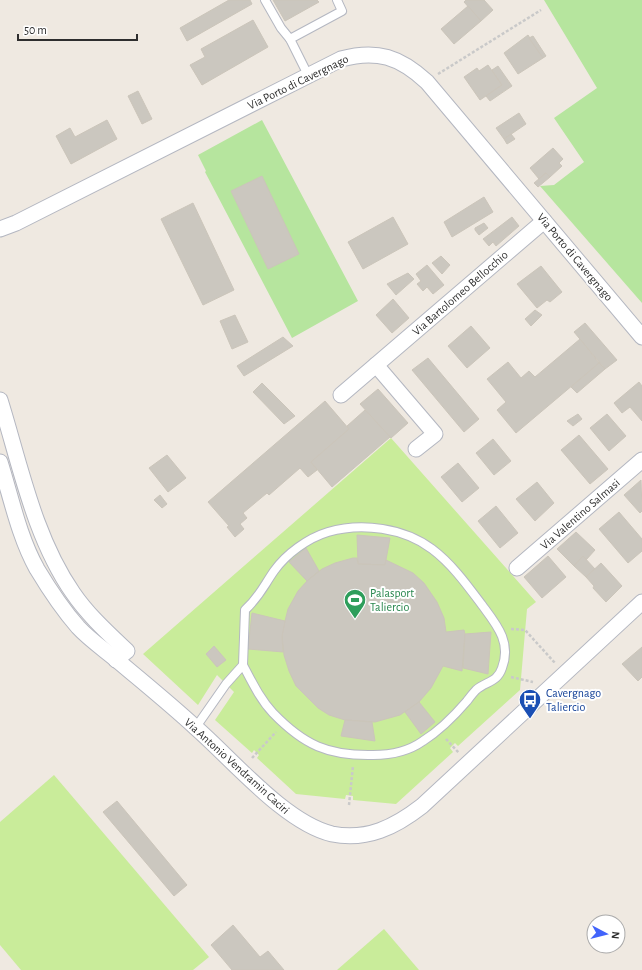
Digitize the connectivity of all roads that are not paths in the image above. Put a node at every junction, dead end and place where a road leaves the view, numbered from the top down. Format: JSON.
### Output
{"nodes":[{"id":1,"x":265,"y":0,"type":"edge"},
{"id":2,"x":337,"y":0,"type":"edge"},
{"id":3,"x":290,"y":40,"type":"junction"},
{"id":4,"x":308,"y":76,"type":"junction"},
{"id":5,"x":544,"y":221,"type":"junction"},
{"id":6,"x":1,"y":229,"type":"edge"},
{"id":7,"x":642,"y":337,"type":"edge"},
{"id":8,"x":376,"y":365,"type":"junction"},
{"id":9,"x":341,"y":395,"type":"dead end"},
{"id":10,"x":0,"y":400,"type":"edge"},
{"id":11,"x":416,"y":449,"type":"dead end"},
{"id":12,"x":642,"y":460,"type":"edge"},
{"id":13,"x":0,"y":462,"type":"edge"},
{"id":14,"x":517,"y":568,"type":"dead end"},
{"id":15,"x":642,"y":602,"type":"edge"},
{"id":16,"x":116,"y":660,"type":"junction"},
{"id":17,"x":243,"y":665,"type":"junction"},
{"id":18,"x":196,"y":727,"type":"junction"}],
"edges":[{"from":1,"to":3,"type":"lane"},
{"from":2,"to":3,"type":"lane"},
{"from":3,"to":4,"type":"lane"},
{"from":4,"to":5,"type":"street","name":"Via Porto di Cavergnago"},
{"from":4,"to":6,"type":"street","name":"Via Porto di Cavergnago"},
{"from":5,"to":7,"type":"street","name":"Via Porto di Cavergnago"},
{"from":5,"to":8,"type":"street","name":"Via Bartolomeo Bellocchio"},
{"from":8,"to":9,"type":"street","name":"Via Bartolomeo Bellocchio"},
{"from":8,"to":11,"type":"street"},
{"from":10,"to":16,"type":"street"},
{"from":12,"to":14,"type":"street","name":"Via Valentino Salmasi"},
{"from":13,"to":16,"type":"street","name":"Via Antonio Vendramin Caciri"},
{"from":15,"to":18,"type":"street","name":"Via Antonio Vendramin Caciri"},
{"from":16,"to":18,"type":"street","name":"Via Antonio Vendramin Caciri"},
{"from":17,"to":17,"type":"lane"},
{"from":17,"to":18,"type":"lane"}]}
